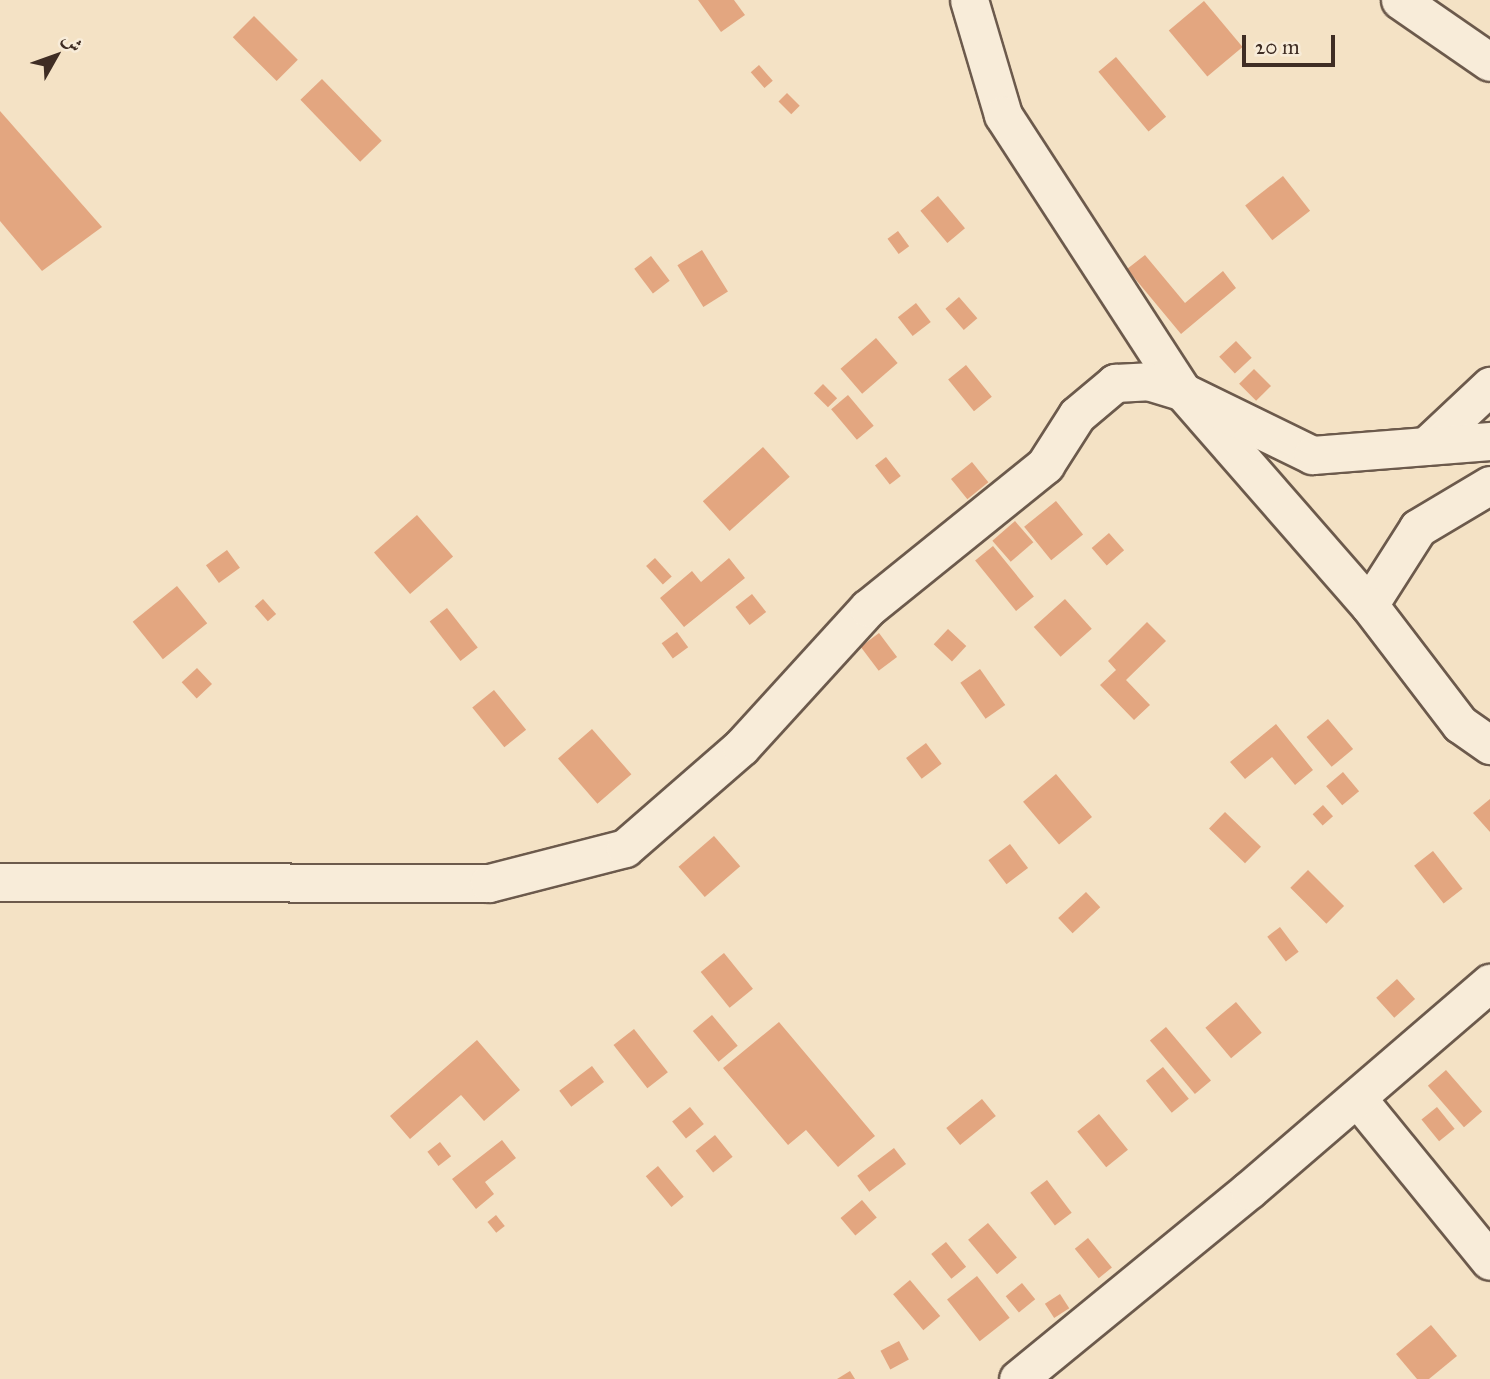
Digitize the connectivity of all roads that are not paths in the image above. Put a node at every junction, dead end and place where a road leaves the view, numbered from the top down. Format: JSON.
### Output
{"nodes":[{"id":1,"x":970,"y":0,"type":"edge"},
{"id":2,"x":1400,"y":0,"type":"edge"},
{"id":3,"x":1490,"y":62,"type":"edge"},
{"id":4,"x":1490,"y":386,"type":"edge"},
{"id":5,"x":1183,"y":392,"type":"junction"},
{"id":6,"x":1490,"y":441,"type":"edge"},
{"id":7,"x":1426,"y":446,"type":"junction"},
{"id":8,"x":1490,"y":485,"type":"edge"},
{"id":9,"x":1369,"y":605,"type":"junction"},
{"id":10,"x":1490,"y":745,"type":"edge"},
{"id":11,"x":0,"y":882,"type":"edge"},
{"id":12,"x":1490,"y":983,"type":"edge"},
{"id":13,"x":1357,"y":1098,"type":"junction"},
{"id":14,"x":1490,"y":1261,"type":"edge"},
{"id":15,"x":1018,"y":1379,"type":"edge"}],
"edges":[{"from":1,"to":5,"type":"street"},
{"from":2,"to":3,"type":"street"},
{"from":4,"to":7,"type":"street"},
{"from":5,"to":7,"type":"street"},
{"from":5,"to":9,"type":"street"},
{"from":5,"to":11,"type":"street"},
{"from":6,"to":7,"type":"street"},
{"from":8,"to":9,"type":"street"},
{"from":9,"to":10,"type":"street"},
{"from":12,"to":13,"type":"street"},
{"from":13,"to":14,"type":"street"},
{"from":13,"to":15,"type":"street"}]}
